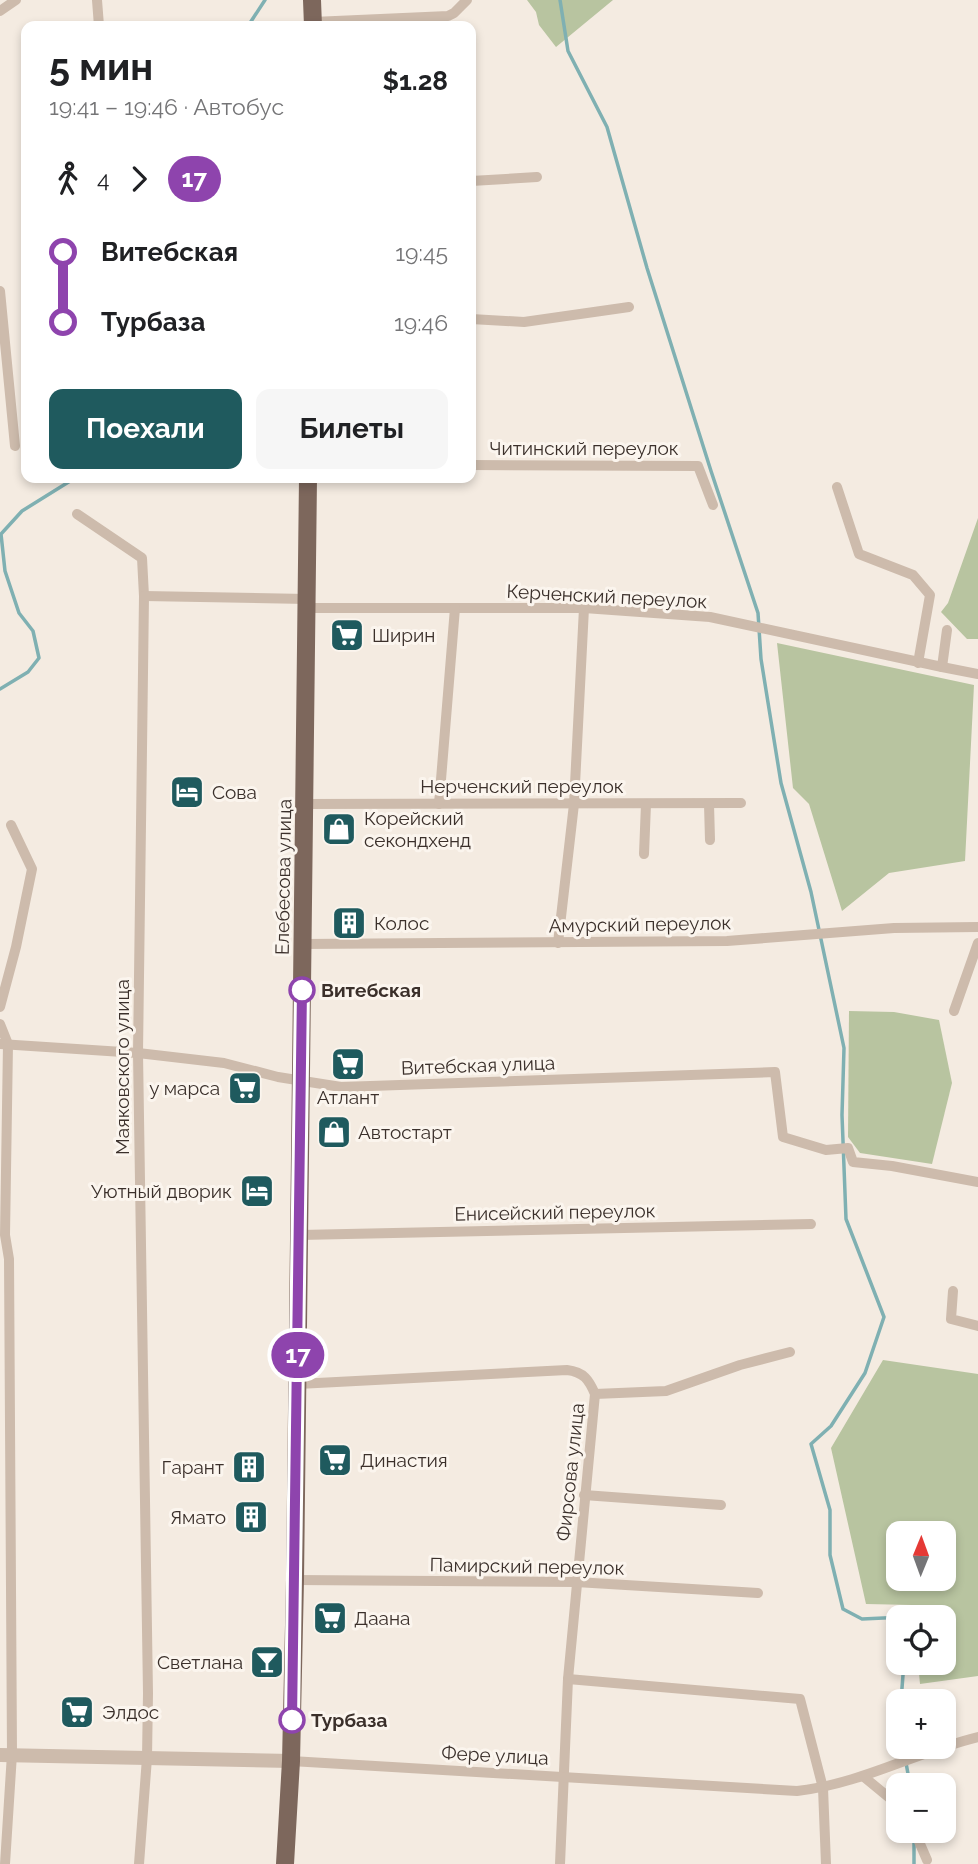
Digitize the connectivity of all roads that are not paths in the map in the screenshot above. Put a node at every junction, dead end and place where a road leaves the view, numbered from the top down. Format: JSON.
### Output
{"nodes":[{"id":1,"x":16,"y":0,"type":"edge"},
{"id":2,"x":97,"y":0,"type":"edge"},
{"id":3,"x":312,"y":0,"type":"edge"},
{"id":4,"x":467,"y":0,"type":"edge"},
{"id":5,"x":0,"y":11,"type":"edge"},
{"id":6,"x":99,"y":21,"type":"edge"},
{"id":7,"x":313,"y":21,"type":"edge"},
{"id":8,"x":364,"y":21,"type":"edge"},
{"id":9,"x":537,"y":177,"type":"dead end"},
{"id":10,"x":476,"y":181,"type":"edge"},
{"id":11,"x":0,"y":290,"type":"edge"},
{"id":12,"x":629,"y":307,"type":"dead end"},
{"id":13,"x":476,"y":319,"type":"edge"},
{"id":14,"x":15,"y":446,"type":"dead end"},
{"id":15,"x":476,"y":465,"type":"edge"},
{"id":16,"x":308,"y":483,"type":"edge"},
{"id":17,"x":837,"y":487,"type":"dead end"},
{"id":18,"x":713,"y":505,"type":"dead end"},
{"id":19,"x":77,"y":514,"type":"dead end"},
{"id":20,"x":144,"y":596,"type":"junction"},
{"id":21,"x":307,"y":604,"type":"junction"},
{"id":22,"x":455,"y":608,"type":"junction"},
{"id":23,"x":584,"y":608,"type":"junction"},
{"id":24,"x":947,"y":630,"type":"dead end"},
{"id":25,"x":918,"y":663,"type":"junction"},
{"id":26,"x":942,"y":667,"type":"junction"},
{"id":27,"x":978,"y":674,"type":"edge"},
{"id":28,"x":741,"y":803,"type":"dead end"},
{"id":29,"x":304,"y":804,"type":"junction"},
{"id":30,"x":439,"y":804,"type":"junction"},
{"id":31,"x":574,"y":804,"type":"junction"},
{"id":32,"x":646,"y":804,"type":"junction"},
{"id":33,"x":709,"y":804,"type":"junction"},
{"id":34,"x":11,"y":825,"type":"dead end"},
{"id":35,"x":710,"y":840,"type":"dead end"},
{"id":36,"x":644,"y":854,"type":"dead end"},
{"id":37,"x":978,"y":927,"type":"edge"},
{"id":38,"x":558,"y":943,"type":"junction"},
{"id":39,"x":978,"y":943,"type":"edge"},
{"id":40,"x":303,"y":944,"type":"junction"},
{"id":41,"x":0,"y":1007,"type":"edge"},
{"id":42,"x":954,"y":1011,"type":"dead end"},
{"id":43,"x":0,"y":1024,"type":"edge"},
{"id":44,"x":4,"y":1044,"type":"edge"},
{"id":45,"x":138,"y":1053,"type":"junction"},
{"id":46,"x":301,"y":1081,"type":"junction"},
{"id":47,"x":978,"y":1182,"type":"edge"},
{"id":48,"x":811,"y":1224,"type":"dead end"},
{"id":49,"x":300,"y":1235,"type":"junction"},
{"id":50,"x":953,"y":1291,"type":"dead end"},
{"id":51,"x":978,"y":1326,"type":"edge"},
{"id":52,"x":790,"y":1352,"type":"dead end"},
{"id":53,"x":298,"y":1384,"type":"junction"},
{"id":54,"x":595,"y":1394,"type":"junction"},
{"id":55,"x":584,"y":1495,"type":"junction"},
{"id":56,"x":720,"y":1505,"type":"dead end"},
{"id":57,"x":295,"y":1580,"type":"junction"},
{"id":58,"x":576,"y":1582,"type":"junction"},
{"id":59,"x":758,"y":1593,"type":"dead end"},
{"id":60,"x":568,"y":1679,"type":"junction"},
{"id":61,"x":978,"y":1737,"type":"edge"},
{"id":62,"x":6,"y":1754,"type":"edge"},
{"id":63,"x":146,"y":1758,"type":"junction"},
{"id":64,"x":291,"y":1761,"type":"junction"},
{"id":65,"x":864,"y":1777,"type":"junction"},
{"id":66,"x":563,"y":1778,"type":"junction"},
{"id":67,"x":823,"y":1788,"type":"junction"},
{"id":68,"x":886,"y":1795,"type":"edge"},
{"id":69,"x":920,"y":1843,"type":"edge"},
{"id":70,"x":927,"y":1860,"type":"dead end"},
{"id":71,"x":5,"y":1864,"type":"edge"},
{"id":72,"x":139,"y":1864,"type":"edge"},
{"id":73,"x":285,"y":1864,"type":"edge"},
{"id":74,"x":560,"y":1864,"type":"edge"},
{"id":75,"x":826,"y":1864,"type":"edge"}],
"edges":[{"from":1,"to":5,"type":"street"},
{"from":2,"to":6,"type":"street"},
{"from":3,"to":7,"type":"main road"},
{"from":4,"to":8,"type":"street"},
{"from":9,"to":10,"type":"street"},
{"from":11,"to":14,"type":"street"},
{"from":12,"to":13,"type":"street"},
{"from":15,"to":18,"type":"street","name":"Читинский переулок"},
{"from":16,"to":21,"type":"main road","name":"Елебесова улица"},
{"from":17,"to":25,"type":"street"},
{"from":19,"to":20,"type":"street","name":"Маяковского улица"},
{"from":20,"to":21,"type":"street","name":"Керченский переулок"},
{"from":20,"to":45,"type":"street","name":"Маяковского улица"},
{"from":21,"to":22,"type":"street","name":"Керченский переулок"},
{"from":21,"to":29,"type":"main road","name":"Елебесова улица"},
{"from":22,"to":23,"type":"street","name":"Керченский переулок"},
{"from":22,"to":30,"type":"street"},
{"from":23,"to":25,"type":"street","name":"Керченский переулок"},
{"from":23,"to":31,"type":"street"},
{"from":24,"to":26,"type":"street"},
{"from":25,"to":26,"type":"street","name":"Керченский переулок"},
{"from":26,"to":27,"type":"street","name":"Керченский переулок"},
{"from":28,"to":33,"type":"street","name":"Нерченский переулок"},
{"from":29,"to":30,"type":"street","name":"Нерченский переулок"},
{"from":29,"to":40,"type":"main road","name":"Елебесова улица"},
{"from":30,"to":31,"type":"street","name":"Нерченский переулок"},
{"from":31,"to":32,"type":"street","name":"Нерченский переулок"},
{"from":31,"to":38,"type":"street"},
{"from":32,"to":33,"type":"street","name":"Нерченский переулок"},
{"from":32,"to":36,"type":"street"},
{"from":33,"to":35,"type":"street"},
{"from":34,"to":41,"type":"street"},
{"from":37,"to":38,"type":"street","name":"Амурский переулок"},
{"from":38,"to":40,"type":"street","name":"Амурский переулок"},
{"from":39,"to":42,"type":"street"},
{"from":40,"to":46,"type":"main road","name":"Елебесова улица"},
{"from":43,"to":44,"type":"street"},
{"from":44,"to":45,"type":"street","name":"Витебская улица"},
{"from":44,"to":62,"type":"street"},
{"from":45,"to":46,"type":"street","name":"Витебская улица"},
{"from":45,"to":63,"type":"street","name":"Маяковского улица"},
{"from":46,"to":47,"type":"street","name":"Витебская улица"},
{"from":46,"to":49,"type":"main road","name":"Елебесова улица"},
{"from":48,"to":49,"type":"street","name":"Енисейский переулок"},
{"from":49,"to":53,"type":"main road","name":"Елебесова улица"},
{"from":50,"to":51,"type":"street"},
{"from":52,"to":54,"type":"street","name":"Фирсова улица"},
{"from":53,"to":54,"type":"street","name":"Фирсова улица"},
{"from":53,"to":57,"type":"main road","name":"Елебесова улица"},
{"from":54,"to":55,"type":"street","name":"Фирсова улица"},
{"from":55,"to":56,"type":"street"},
{"from":55,"to":58,"type":"street","name":"Фирсова улица"},
{"from":57,"to":58,"type":"street","name":"Памирский переулок"},
{"from":57,"to":64,"type":"main road","name":"Елебесова улица"},
{"from":58,"to":59,"type":"street","name":"Памирский переулок"},
{"from":58,"to":60,"type":"street","name":"Фирсова улица"},
{"from":60,"to":66,"type":"street","name":"Фирсова улица"},
{"from":60,"to":67,"type":"street"},
{"from":61,"to":65,"type":"street","name":"Фере улица"},
{"from":62,"to":63,"type":"street","name":"Фере улица"},
{"from":62,"to":71,"type":"street"},
{"from":63,"to":64,"type":"street","name":"Фере улица"},
{"from":63,"to":72,"type":"street","name":"Маяковского улица"},
{"from":64,"to":66,"type":"street","name":"Фере улица"},
{"from":64,"to":73,"type":"main road","name":"Елебесова улица"},
{"from":65,"to":67,"type":"street","name":"Фере улица"},
{"from":65,"to":68,"type":"street"},
{"from":66,"to":67,"type":"street","name":"Фере улица"},
{"from":66,"to":74,"type":"street","name":"Фирсова улица"},
{"from":67,"to":75,"type":"street"},
{"from":69,"to":70,"type":"street"}]}
